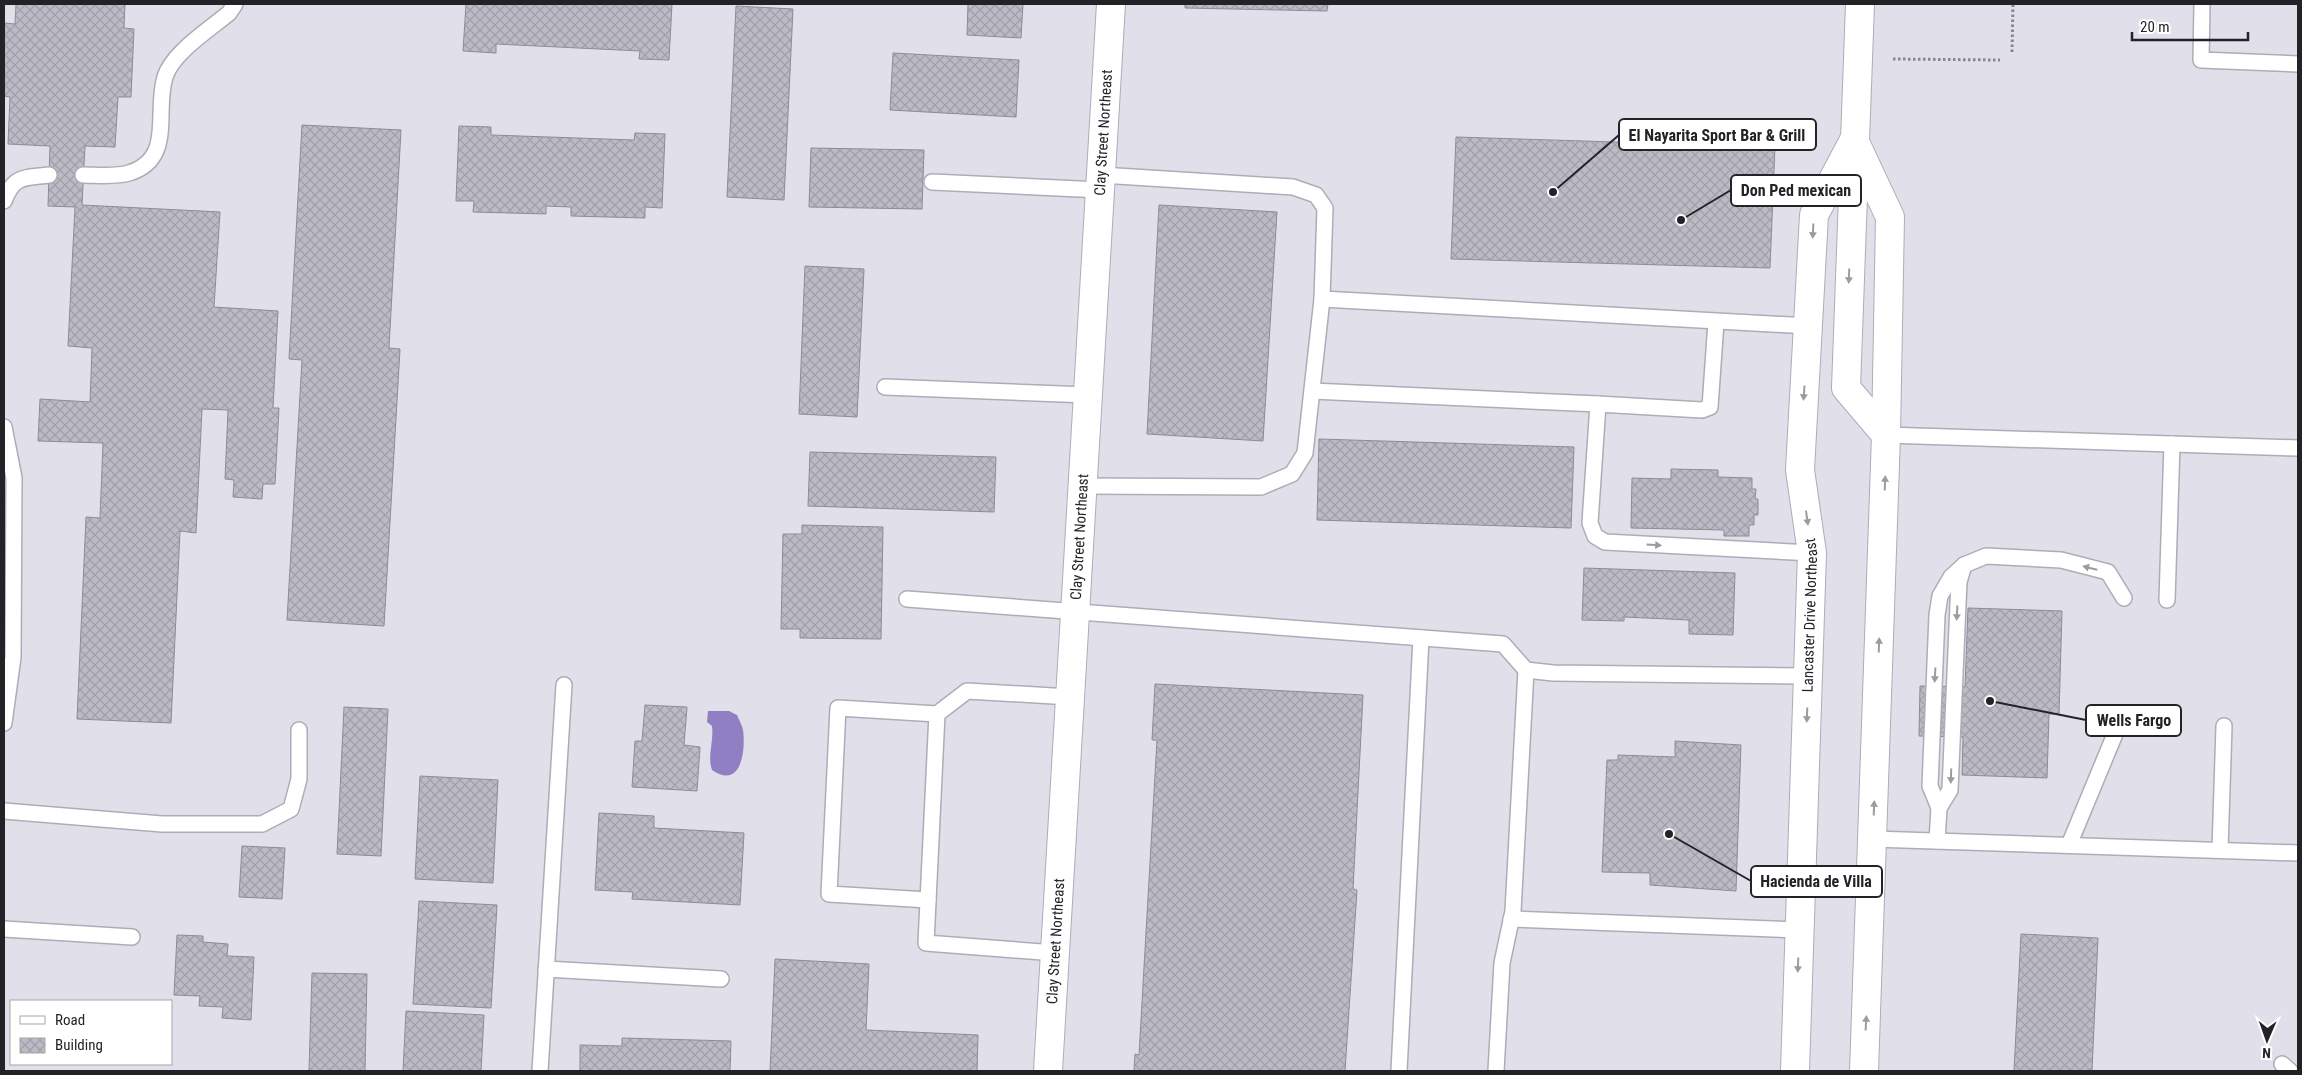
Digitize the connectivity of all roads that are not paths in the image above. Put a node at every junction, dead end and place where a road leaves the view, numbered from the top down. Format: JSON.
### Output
{"nodes":[{"id":1,"x":235,"y":4,"type":"edge"},
{"id":2,"x":1111,"y":4,"type":"edge"},
{"id":3,"x":1860,"y":4,"type":"edge"},
{"id":4,"x":2202,"y":4,"type":"edge"},
{"id":5,"x":2298,"y":64,"type":"edge"},
{"id":6,"x":1854,"y":140,"type":"junction"},
{"id":7,"x":49,"y":175,"type":"dead end"},
{"id":8,"x":83,"y":175,"type":"dead end"},
{"id":9,"x":932,"y":182,"type":"dead end"},
{"id":10,"x":1100,"y":182,"type":"junction"},
{"id":11,"x":4,"y":201,"type":"edge"},
{"id":12,"x":1322,"y":299,"type":"junction"},
{"id":13,"x":1716,"y":322,"type":"junction"},
{"id":14,"x":1808,"y":326,"type":"junction"},
{"id":15,"x":886,"y":388,"type":"dead end"},
{"id":16,"x":1312,"y":391,"type":"junction"},
{"id":17,"x":1088,"y":394,"type":"junction"},
{"id":18,"x":1598,"y":404,"type":"junction"},
{"id":19,"x":4,"y":426,"type":"edge"},
{"id":20,"x":1886,"y":435,"type":"junction"},
{"id":21,"x":2172,"y":444,"type":"junction"},
{"id":22,"x":2298,"y":448,"type":"edge"},
{"id":23,"x":1082,"y":486,"type":"junction"},
{"id":24,"x":1812,"y":553,"type":"junction"},
{"id":25,"x":2124,"y":598,"type":"dead end"},
{"id":26,"x":907,"y":600,"type":"dead end"},
{"id":27,"x":2167,"y":600,"type":"dead end"},
{"id":28,"x":1075,"y":613,"type":"junction"},
{"id":29,"x":1421,"y":638,"type":"junction"},
{"id":30,"x":1526,"y":670,"type":"junction"},
{"id":31,"x":1809,"y":676,"type":"junction"},
{"id":32,"x":564,"y":685,"type":"dead end"},
{"id":33,"x":1070,"y":697,"type":"junction"},
{"id":34,"x":937,"y":714,"type":"junction"},
{"id":35,"x":2120,"y":722,"type":"dead end"},
{"id":36,"x":4,"y":723,"type":"edge"},
{"id":37,"x":2224,"y":726,"type":"dead end"},
{"id":38,"x":299,"y":730,"type":"dead end"},
{"id":39,"x":4,"y":811,"type":"edge"},
{"id":40,"x":1873,"y":839,"type":"junction"},
{"id":41,"x":1937,"y":842,"type":"junction"},
{"id":42,"x":2069,"y":845,"type":"junction"},
{"id":43,"x":2220,"y":850,"type":"junction"},
{"id":44,"x":2298,"y":854,"type":"edge"},
{"id":45,"x":928,"y":900,"type":"junction"},
{"id":46,"x":1511,"y":919,"type":"junction"},
{"id":47,"x":4,"y":929,"type":"edge"},
{"id":48,"x":1800,"y":930,"type":"junction"},
{"id":49,"x":132,"y":937,"type":"dead end"},
{"id":50,"x":1055,"y":953,"type":"junction"},
{"id":51,"x":546,"y":969,"type":"junction"},
{"id":52,"x":721,"y":979,"type":"dead end"},
{"id":53,"x":540,"y":1071,"type":"edge"},
{"id":54,"x":1048,"y":1071,"type":"edge"},
{"id":55,"x":1399,"y":1071,"type":"edge"},
{"id":56,"x":1496,"y":1071,"type":"edge"},
{"id":57,"x":1794,"y":1071,"type":"edge"},
{"id":58,"x":1864,"y":1071,"type":"edge"}],
"edges":[{"from":1,"to":8,"type":"lane"},
{"from":2,"to":10,"type":"main road","name":"Clay Street Northeast"},
{"from":3,"to":6,"type":"main road","name":"Lancaster Drive Northeast"},
{"from":4,"to":5,"type":"lane"},
{"from":6,"to":14,"type":"main road","name":"Lancaster Drive Northeast","one_way":true},
{"from":6,"to":20,"type":"main road","name":"Lancaster Drive Northeast"},
{"from":6,"to":20,"type":"main road","one_way":true},
{"from":7,"to":11,"type":"lane"},
{"from":9,"to":10,"type":"lane"},
{"from":10,"to":12,"type":"lane"},
{"from":10,"to":17,"type":"main road","name":"Clay Street Northeast"},
{"from":12,"to":13,"type":"lane"},
{"from":12,"to":16,"type":"lane"},
{"from":13,"to":14,"type":"lane"},
{"from":13,"to":18,"type":"lane"},
{"from":14,"to":24,"type":"main road","name":"Lancaster Drive Northeast","one_way":true},
{"from":15,"to":17,"type":"lane"},
{"from":16,"to":18,"type":"lane"},
{"from":16,"to":23,"type":"lane"},
{"from":17,"to":23,"type":"main road","name":"Clay Street Northeast"},
{"from":18,"to":24,"type":"lane","one_way":true},
{"from":19,"to":36,"type":"lane"},
{"from":20,"to":21,"type":"lane"},
{"from":40,"to":20,"type":"main road","name":"Lancaster Drive Northeast","one_way":true},
{"from":21,"to":22,"type":"lane"},
{"from":21,"to":27,"type":"lane"},
{"from":23,"to":28,"type":"main road","name":"Clay Street Northeast"},
{"from":24,"to":31,"type":"main road","name":"Lancaster Drive Northeast"},
{"from":25,"to":41,"type":"lane","one_way":true},
{"from":26,"to":28,"type":"lane"},
{"from":28,"to":29,"type":"lane"},
{"from":28,"to":33,"type":"main road","name":"Clay Street Northeast"},
{"from":29,"to":30,"type":"lane"},
{"from":29,"to":55,"type":"lane"},
{"from":30,"to":31,"type":"lane"},
{"from":30,"to":46,"type":"lane"},
{"from":31,"to":48,"type":"main road","name":"Lancaster Drive Northeast","one_way":true},
{"from":32,"to":51,"type":"lane"},
{"from":33,"to":34,"type":"lane"},
{"from":33,"to":50,"type":"main road","name":"Clay Street Northeast"},
{"from":34,"to":45,"type":"lane"},
{"from":34,"to":45,"type":"lane"},
{"from":35,"to":42,"type":"lane"},
{"from":37,"to":43,"type":"lane"},
{"from":38,"to":39,"type":"lane"},
{"from":40,"to":41,"type":"lane"},
{"from":58,"to":40,"type":"main road","name":"Lancaster Drive Northeast","one_way":true},
{"from":41,"to":42,"type":"lane"},
{"from":42,"to":43,"type":"lane"},
{"from":43,"to":44,"type":"lane"},
{"from":45,"to":50,"type":"lane"},
{"from":46,"to":48,"type":"lane"},
{"from":46,"to":56,"type":"lane"},
{"from":47,"to":49,"type":"lane"},
{"from":48,"to":57,"type":"main road","name":"Lancaster Drive Northeast","one_way":true},
{"from":50,"to":54,"type":"main road","name":"Clay Street Northeast"},
{"from":51,"to":52,"type":"lane"},
{"from":51,"to":53,"type":"lane"}]}
